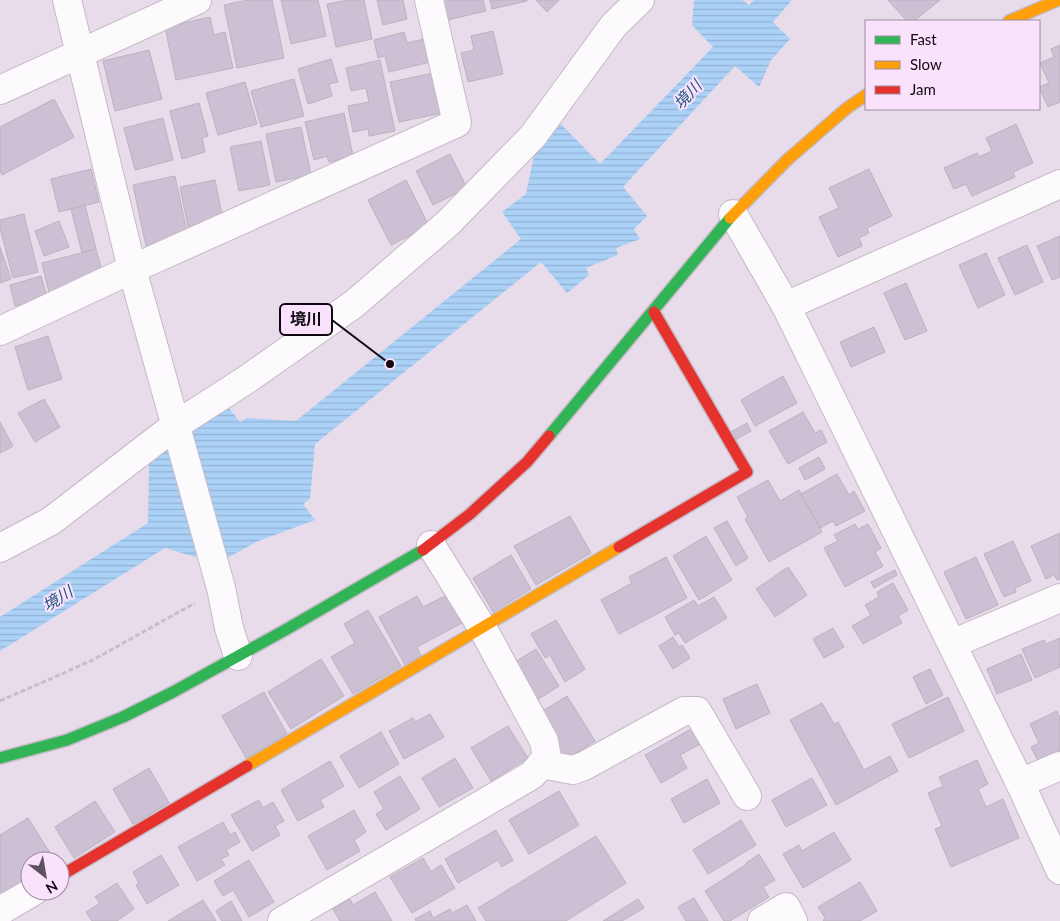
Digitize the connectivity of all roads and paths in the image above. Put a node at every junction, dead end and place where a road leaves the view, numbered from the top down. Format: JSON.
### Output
{"nodes":[{"id":1,"x":67,"y":0,"type":"edge"},
{"id":2,"x":197,"y":0,"type":"edge"},
{"id":3,"x":429,"y":0,"type":"edge"},
{"id":4,"x":640,"y":0,"type":"edge"},
{"id":5,"x":1058,"y":0,"type":"edge"},
{"id":6,"x":1011,"y":20,"type":"edge"},
{"id":7,"x":80,"y":54,"type":"junction"},
{"id":8,"x":0,"y":90,"type":"edge"},
{"id":9,"x":865,"y":96,"type":"edge"},
{"id":10,"x":1060,"y":184,"type":"edge"},
{"id":11,"x":734,"y":214,"type":"junction"},
{"id":12,"x":132,"y":269,"type":"junction"},
{"id":13,"x":786,"y":306,"type":"junction"},
{"id":14,"x":654,"y":312,"type":"junction"},
{"id":15,"x":0,"y":331,"type":"edge"},
{"id":16,"x":177,"y":433,"type":"junction"},
{"id":17,"x":430,"y":545,"type":"junction"},
{"id":18,"x":0,"y":548,"type":"edge"},
{"id":19,"x":221,"y":588,"type":"junction"},
{"id":20,"x":1060,"y":598,"type":"edge"},
{"id":21,"x":483,"y":629,"type":"junction"},
{"id":22,"x":952,"y":644,"type":"junction"},
{"id":23,"x":238,"y":656,"type":"junction"},
{"id":24,"x":0,"y":701,"type":"edge"},
{"id":25,"x":0,"y":758,"type":"edge"},
{"id":26,"x":541,"y":764,"type":"junction"},
{"id":27,"x":1060,"y":766,"type":"edge"},
{"id":28,"x":1020,"y":783,"type":"junction"},
{"id":29,"x":747,"y":796,"type":"dead end"},
{"id":30,"x":70,"y":870,"type":"edge"},
{"id":31,"x":1060,"y":870,"type":"edge"},
{"id":32,"x":20,"y":899,"type":"edge"},
{"id":33,"x":0,"y":911,"type":"edge"},
{"id":34,"x":282,"y":921,"type":"edge"},
{"id":35,"x":762,"y":921,"type":"edge"},
{"id":36,"x":793,"y":921,"type":"edge"}],
"edges":[{"from":1,"to":7,"type":"street"},
{"from":2,"to":7,"type":"street"},
{"from":3,"to":12,"type":"street"},
{"from":4,"to":16,"type":"street"},
{"from":5,"to":6,"type":"street"},
{"from":7,"to":8,"type":"street"},
{"from":7,"to":12,"type":"street"},
{"from":9,"to":11,"type":"street"},
{"from":10,"to":13,"type":"street"},
{"from":11,"to":13,"type":"street"},
{"from":11,"to":14,"type":"street"},
{"from":12,"to":15,"type":"street"},
{"from":12,"to":16,"type":"street"},
{"from":13,"to":22,"type":"street"},
{"from":14,"to":17,"type":"street"},
{"from":14,"to":21,"type":"street"},
{"from":16,"to":18,"type":"street"},
{"from":16,"to":19,"type":"street"},
{"from":17,"to":21,"type":"street"},
{"from":17,"to":23,"type":"street"},
{"from":19,"to":23,"type":"street"},
{"from":19,"to":24,"type":"path"},
{"from":20,"to":22,"type":"street"},
{"from":21,"to":26,"type":"street"},
{"from":21,"to":30,"type":"street"},
{"from":22,"to":28,"type":"street"},
{"from":23,"to":25,"type":"street"},
{"from":26,"to":29,"type":"street"},
{"from":26,"to":34,"type":"street"},
{"from":27,"to":28,"type":"street"},
{"from":28,"to":31,"type":"street"},
{"from":32,"to":33,"type":"street"},
{"from":35,"to":36,"type":"street"}]}
